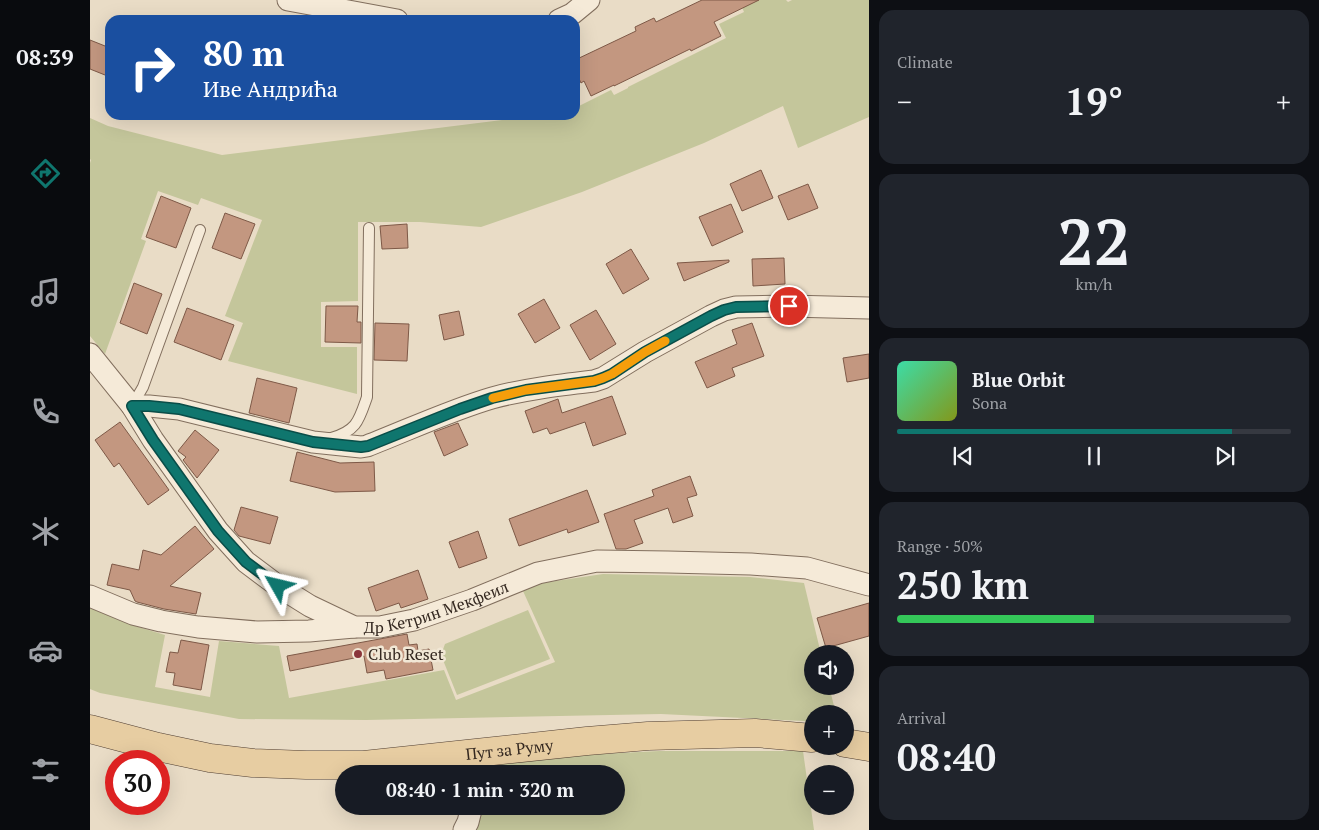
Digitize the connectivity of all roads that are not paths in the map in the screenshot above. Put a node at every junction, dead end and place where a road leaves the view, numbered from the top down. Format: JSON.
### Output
{"nodes":[{"id":1,"x":288,"y":0,"type":"edge"},
{"id":2,"x":589,"y":0,"type":"edge"},
{"id":3,"x":370,"y":15,"type":"edge"},
{"id":4,"x":570,"y":15,"type":"edge"},
{"id":5,"x":369,"y":228,"type":"dead end"},
{"id":6,"x":200,"y":230,"type":"dead end"},
{"id":7,"x":869,"y":308,"type":"edge"},
{"id":8,"x":90,"y":354,"type":"edge"},
{"id":9,"x":132,"y":406,"type":"junction"},
{"id":10,"x":313,"y":442,"type":"junction"},
{"id":11,"x":869,"y":585,"type":"edge"},
{"id":12,"x":90,"y":596,"type":"edge"},
{"id":13,"x":354,"y":627,"type":"junction"},
{"id":14,"x":90,"y":729,"type":"edge"},
{"id":15,"x":804,"y":737,"type":"edge"},
{"id":16,"x":854,"y":744,"type":"edge"},
{"id":17,"x":869,"y":747,"type":"edge"},
{"id":18,"x":469,"y":764,"type":"edge"},
{"id":19,"x":470,"y":815,"type":"edge"},
{"id":20,"x":464,"y":830,"type":"edge"}],
"edges":[{"from":1,"to":3,"type":"street"},
{"from":2,"to":4,"type":"street"},
{"from":5,"to":10,"type":"lane"},
{"from":6,"to":9,"type":"lane"},
{"from":7,"to":10,"type":"street"},
{"from":8,"to":9,"type":"street","name":"Др Кетрин Мекфеил"},
{"from":9,"to":10,"type":"street"},
{"from":9,"to":13,"type":"street","name":"Др Кетрин Мекфеил"},
{"from":11,"to":13,"type":"street","name":"Др Кетрин Мекфеил"},
{"from":12,"to":13,"type":"street"},
{"from":14,"to":18,"type":"main road","name":"Пут за Руму"},
{"from":15,"to":18,"type":"main road","name":"Пут за Руму"},
{"from":16,"to":17,"type":"main road"},
{"from":19,"to":20,"type":"street"}]}
